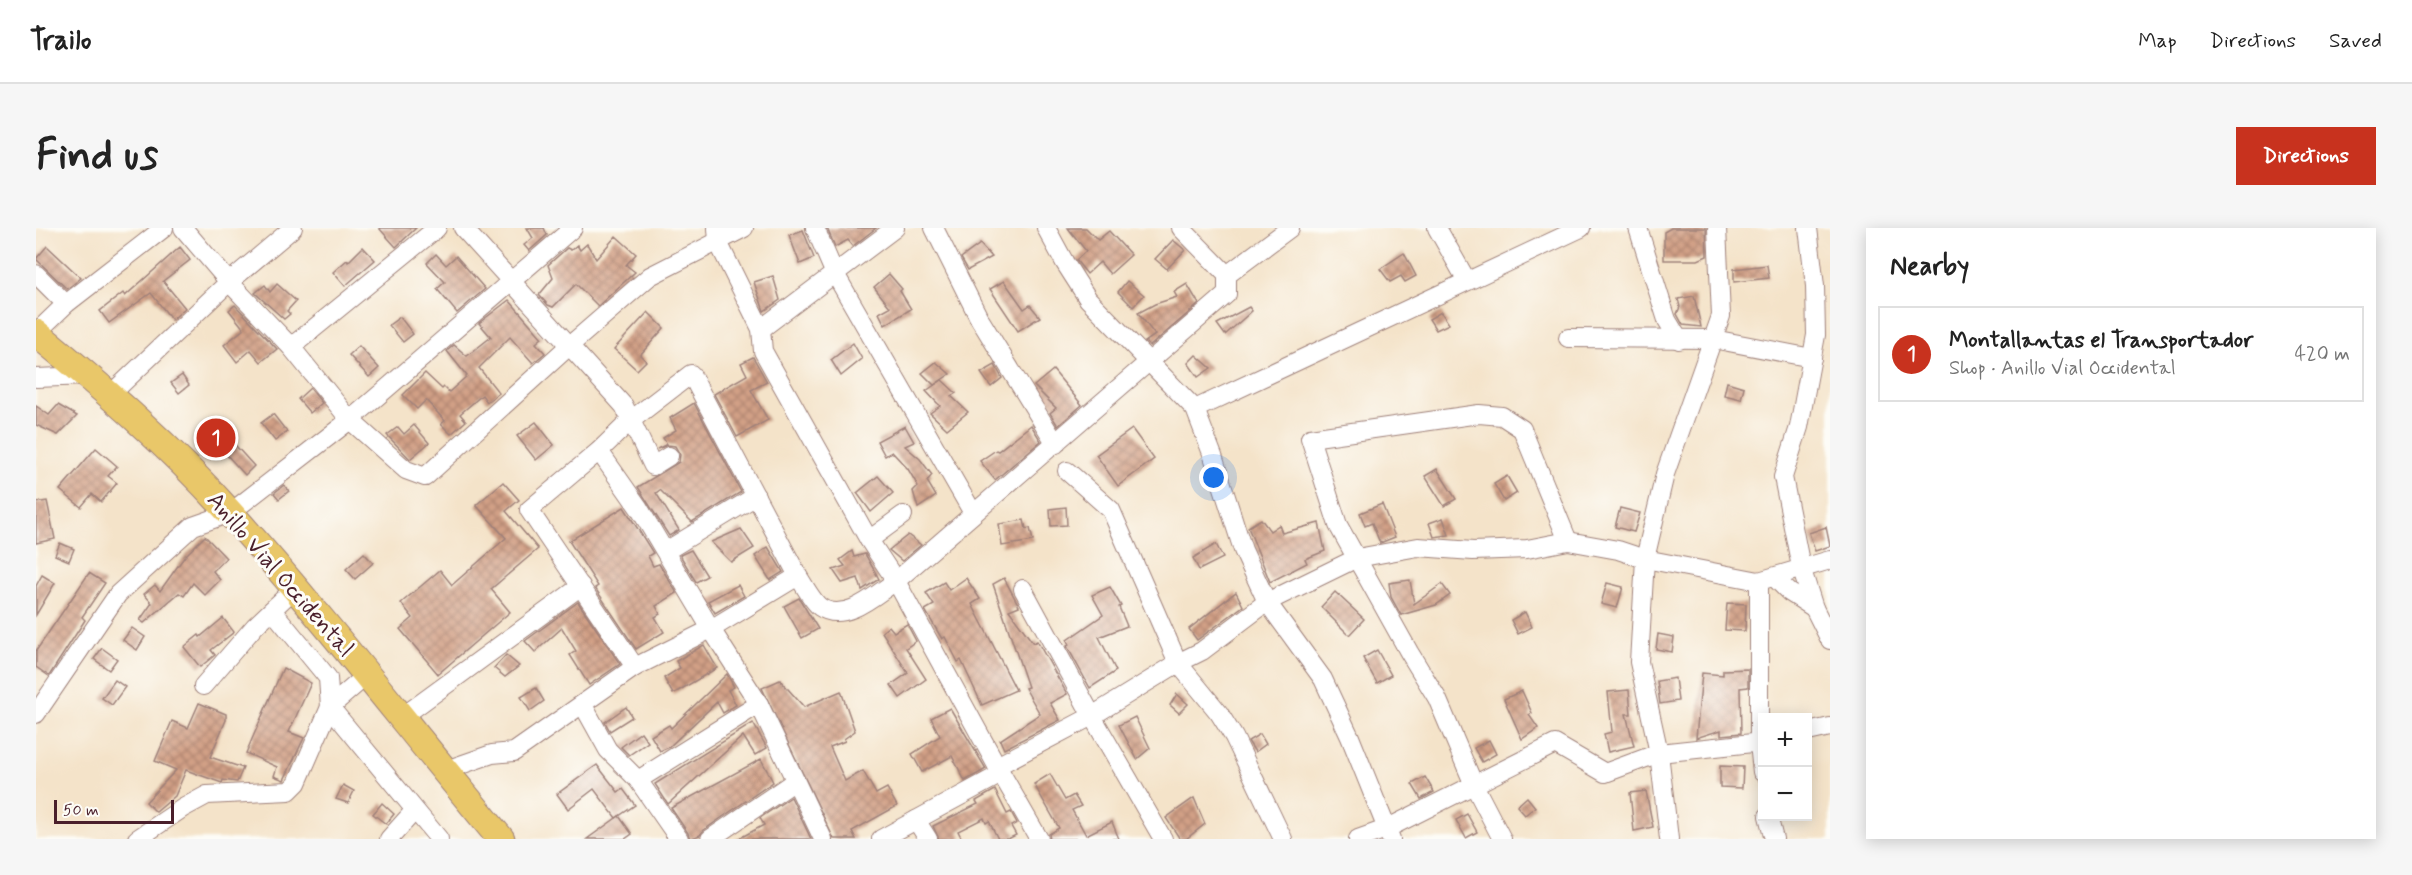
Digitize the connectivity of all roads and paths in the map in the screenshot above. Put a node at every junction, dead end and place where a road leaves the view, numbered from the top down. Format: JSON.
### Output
{"nodes":[{"id":1,"x":164,"y":228,"type":"edge"},
{"id":2,"x":183,"y":228,"type":"edge"},
{"id":3,"x":293,"y":228,"type":"edge"},
{"id":4,"x":437,"y":228,"type":"edge"},
{"id":5,"x":463,"y":228,"type":"edge"},
{"id":6,"x":573,"y":228,"type":"edge"},
{"id":7,"x":744,"y":228,"type":"edge"},
{"id":8,"x":815,"y":228,"type":"edge"},
{"id":9,"x":934,"y":228,"type":"edge"},
{"id":10,"x":1046,"y":228,"type":"edge"},
{"id":11,"x":1180,"y":228,"type":"edge"},
{"id":12,"x":1290,"y":228,"type":"edge"},
{"id":13,"x":1437,"y":228,"type":"edge"},
{"id":14,"x":1581,"y":228,"type":"edge"},
{"id":15,"x":1638,"y":228,"type":"edge"},
{"id":16,"x":1717,"y":228,"type":"edge"},
{"id":17,"x":1808,"y":228,"type":"edge"},
{"id":18,"x":884,"y":232,"type":"edge"},
{"id":19,"x":717,"y":235,"type":"edge"},
{"id":20,"x":834,"y":272,"type":"junction"},
{"id":21,"x":36,"y":274,"type":"edge"},
{"id":22,"x":1227,"y":275,"type":"junction"},
{"id":23,"x":1467,"y":281,"type":"junction"},
{"id":24,"x":229,"y":282,"type":"junction"},
{"id":25,"x":512,"y":282,"type":"junction"},
{"id":26,"x":66,"y":304,"type":"junction"},
{"id":27,"x":761,"y":329,"type":"junction"},
{"id":28,"x":36,"y":333,"type":"edge"},
{"id":29,"x":1568,"y":338,"type":"dead end"},
{"id":30,"x":1713,"y":339,"type":"junction"},
{"id":31,"x":1679,"y":340,"type":"junction"},
{"id":32,"x":569,"y":346,"type":"junction"},
{"id":33,"x":291,"y":347,"type":"junction"},
{"id":34,"x":1812,"y":358,"type":"junction"},
{"id":35,"x":1149,"y":363,"type":"junction"},
{"id":36,"x":88,"y":376,"type":"junction"},
{"id":37,"x":36,"y":378,"type":"edge"},
{"id":38,"x":110,"y":394,"type":"junction"},
{"id":39,"x":1195,"y":409,"type":"junction"},
{"id":40,"x":350,"y":420,"type":"junction"},
{"id":41,"x":630,"y":421,"type":"junction"},
{"id":42,"x":1056,"y":444,"type":"junction"},
{"id":43,"x":599,"y":451,"type":"junction"},
{"id":44,"x":669,"y":456,"type":"dead end"},
{"id":45,"x":1067,"y":471,"type":"dead end"},
{"id":46,"x":756,"y":496,"type":"junction"},
{"id":47,"x":230,"y":513,"type":"junction"},
{"id":48,"x":973,"y":513,"type":"junction"},
{"id":49,"x":903,"y":515,"type":"dead end"},
{"id":50,"x":869,"y":540,"type":"junction"},
{"id":51,"x":1568,"y":541,"type":"junction"},
{"id":52,"x":666,"y":551,"type":"junction"},
{"id":53,"x":1357,"y":558,"type":"junction"},
{"id":54,"x":1645,"y":560,"type":"junction"},
{"id":55,"x":1830,"y":560,"type":"edge"},
{"id":56,"x":1801,"y":567,"type":"junction"},
{"id":57,"x":798,"y":576,"type":"junction"},
{"id":58,"x":1766,"y":579,"type":"junction"},
{"id":59,"x":896,"y":581,"type":"junction"},
{"id":60,"x":581,"y":586,"type":"junction"},
{"id":61,"x":294,"y":589,"type":"junction"},
{"id":62,"x":1023,"y":589,"type":"dead end"},
{"id":63,"x":1267,"y":602,"type":"junction"},
{"id":64,"x":1814,"y":608,"type":"junction"},
{"id":65,"x":272,"y":610,"type":"junction"},
{"id":66,"x":711,"y":629,"type":"junction"},
{"id":67,"x":1830,"y":640,"type":"edge"},
{"id":68,"x":1178,"y":663,"type":"junction"},
{"id":69,"x":635,"y":667,"type":"junction"},
{"id":70,"x":368,"y":674,"type":"junction"},
{"id":71,"x":203,"y":686,"type":"dead end"},
{"id":72,"x":759,"y":704,"type":"junction"},
{"id":73,"x":583,"y":705,"type":"junction"},
{"id":74,"x":330,"y":707,"type":"junction"},
{"id":75,"x":1762,"y":713,"type":"edge"},
{"id":76,"x":36,"y":714,"type":"edge"},
{"id":77,"x":402,"y":717,"type":"junction"},
{"id":78,"x":1092,"y":717,"type":"junction"},
{"id":79,"x":1830,"y":727,"type":"edge"},
{"id":80,"x":1812,"y":731,"type":"edge"},
{"id":81,"x":1758,"y":743,"type":"edge"},
{"id":82,"x":1659,"y":753,"type":"junction"},
{"id":83,"x":446,"y":770,"type":"junction"},
{"id":84,"x":999,"y":770,"type":"junction"},
{"id":85,"x":638,"y":780,"type":"junction"},
{"id":86,"x":795,"y":781,"type":"junction"},
{"id":87,"x":1474,"y":785,"type":"junction"},
{"id":88,"x":414,"y":811,"type":"junction"},
{"id":89,"x":916,"y":820,"type":"junction"},
{"id":90,"x":1769,"y":821,"type":"edge"},
{"id":91,"x":1389,"y":834,"type":"edge"},
{"id":92,"x":137,"y":839,"type":"edge"},
{"id":93,"x":389,"y":839,"type":"edge"},
{"id":94,"x":439,"y":839,"type":"edge"},
{"id":95,"x":501,"y":839,"type":"edge"},
{"id":96,"x":680,"y":839,"type":"edge"},
{"id":97,"x":710,"y":839,"type":"edge"},
{"id":98,"x":823,"y":839,"type":"edge"},
{"id":99,"x":881,"y":839,"type":"edge"},
{"id":100,"x":928,"y":839,"type":"edge"},
{"id":101,"x":1039,"y":839,"type":"edge"},
{"id":102,"x":1163,"y":839,"type":"edge"},
{"id":103,"x":1283,"y":839,"type":"edge"},
{"id":104,"x":1358,"y":839,"type":"edge"},
{"id":105,"x":1502,"y":839,"type":"edge"},
{"id":106,"x":1669,"y":839,"type":"edge"},
{"id":107,"x":1774,"y":839,"type":"edge"}],
"edges":[{"from":1,"to":26,"type":"street"},
{"from":2,"to":24,"type":"street"},
{"from":3,"to":24,"type":"street"},
{"from":4,"to":33,"type":"street"},
{"from":5,"to":25,"type":"street"},
{"from":6,"to":25,"type":"street"},
{"from":7,"to":19,"type":"street"},
{"from":8,"to":20,"type":"street"},
{"from":9,"to":42,"type":"street"},
{"from":10,"to":35,"type":"street"},
{"from":11,"to":22,"type":"street"},
{"from":12,"to":22,"type":"street"},
{"from":13,"to":23,"type":"street"},
{"from":14,"to":23,"type":"street"},
{"from":15,"to":31,"type":"street"},
{"from":16,"to":30,"type":"street"},
{"from":17,"to":34,"type":"street"},
{"from":18,"to":20,"type":"street"},
{"from":19,"to":27,"type":"street"},
{"from":19,"to":32,"type":"street"},
{"from":20,"to":27,"type":"street"},
{"from":20,"to":48,"type":"street"},
{"from":21,"to":26,"type":"street"},
{"from":22,"to":35,"type":"street"},
{"from":23,"to":39,"type":"street"},
{"from":24,"to":33,"type":"street"},
{"from":24,"to":38,"type":"street"},
{"from":25,"to":32,"type":"street"},
{"from":25,"to":40,"type":"street"},
{"from":26,"to":28,"type":"street"},
{"from":27,"to":50,"type":"street"},
{"from":28,"to":36,"type":"highway","name":"Anillo Vial Occidental"},
{"from":29,"to":31,"type":"street"},
{"from":30,"to":31,"type":"street"},
{"from":30,"to":34,"type":"street"},
{"from":30,"to":54,"type":"street"},
{"from":32,"to":40,"type":"street"},
{"from":32,"to":41,"type":"street"},
{"from":33,"to":40,"type":"street"},
{"from":34,"to":56,"type":"street"},
{"from":35,"to":39,"type":"street"},
{"from":35,"to":42,"type":"street"},
{"from":36,"to":37,"type":"street"},
{"from":36,"to":38,"type":"highway","name":"Anillo Vial Occidental"},
{"from":38,"to":47,"type":"highway","name":"Anillo Vial Occidental"},
{"from":39,"to":63,"type":"street"},
{"from":40,"to":47,"type":"street"},
{"from":41,"to":43,"type":"street"},
{"from":41,"to":44,"type":"street"},
{"from":41,"to":46,"type":"street"},
{"from":42,"to":48,"type":"street"},
{"from":43,"to":52,"type":"street"},
{"from":43,"to":60,"type":"street"},
{"from":45,"to":68,"type":"street"},
{"from":46,"to":52,"type":"street"},
{"from":46,"to":57,"type":"street"},
{"from":47,"to":61,"type":"highway","name":"Anillo Vial Occidental"},
{"from":47,"to":76,"type":"street"},
{"from":48,"to":59,"type":"street"},
{"from":49,"to":50,"type":"street"},
{"from":50,"to":59,"type":"street"},
{"from":51,"to":53,"type":"street"},
{"from":51,"to":53,"type":"street"},
{"from":51,"to":54,"type":"street"},
{"from":52,"to":66,"type":"street"},
{"from":53,"to":63,"type":"street"},
{"from":53,"to":87,"type":"street"},
{"from":54,"to":58,"type":"street"},
{"from":54,"to":82,"type":"street"},
{"from":55,"to":56,"type":"street"},
{"from":56,"to":58,"type":"street"},
{"from":56,"to":64,"type":"street"},
{"from":57,"to":59,"type":"street"},
{"from":57,"to":66,"type":"street"},
{"from":58,"to":64,"type":"street"},
{"from":58,"to":75,"type":"street"},
{"from":59,"to":84,"type":"street"},
{"from":60,"to":69,"type":"street"},
{"from":60,"to":77,"type":"street"},
{"from":61,"to":65,"type":"street"},
{"from":61,"to":70,"type":"highway","name":"Anillo Vial Occidental"},
{"from":62,"to":78,"type":"street"},
{"from":63,"to":68,"type":"street"},
{"from":63,"to":91,"type":"street"},
{"from":64,"to":67,"type":"street"},
{"from":65,"to":71,"type":"street"},
{"from":65,"to":74,"type":"street"},
{"from":66,"to":69,"type":"street"},
{"from":66,"to":72,"type":"street"},
{"from":68,"to":78,"type":"street"},
{"from":68,"to":103,"type":"street"},
{"from":69,"to":73,"type":"street"},
{"from":70,"to":74,"type":"street"},
{"from":70,"to":77,"type":"highway","name":"Anillo Vial Occidental"},
{"from":72,"to":85,"type":"street"},
{"from":72,"to":86,"type":"street"},
{"from":73,"to":83,"type":"street"},
{"from":73,"to":85,"type":"street"},
{"from":74,"to":88,"type":"street"},
{"from":74,"to":92,"type":"street"},
{"from":77,"to":83,"type":"highway","name":"Anillo Vial Occidental"},
{"from":78,"to":84,"type":"street"},
{"from":78,"to":102,"type":"street"},
{"from":79,"to":80,"type":"street"},
{"from":81,"to":82,"type":"street"},
{"from":82,"to":87,"type":"street"},
{"from":82,"to":106,"type":"street"},
{"from":83,"to":95,"type":"highway","name":"Anillo Vial Occidental"},
{"from":84,"to":89,"type":"street"},
{"from":84,"to":101,"type":"street"},
{"from":85,"to":96,"type":"street"},
{"from":86,"to":97,"type":"street"},
{"from":86,"to":98,"type":"street"},
{"from":87,"to":91,"type":"street"},
{"from":87,"to":105,"type":"street"},
{"from":88,"to":93,"type":"street"},
{"from":88,"to":94,"type":"street"},
{"from":89,"to":99,"type":"street"},
{"from":89,"to":100,"type":"street"},
{"from":90,"to":107,"type":"street"},
{"from":91,"to":104,"type":"street"}]}
